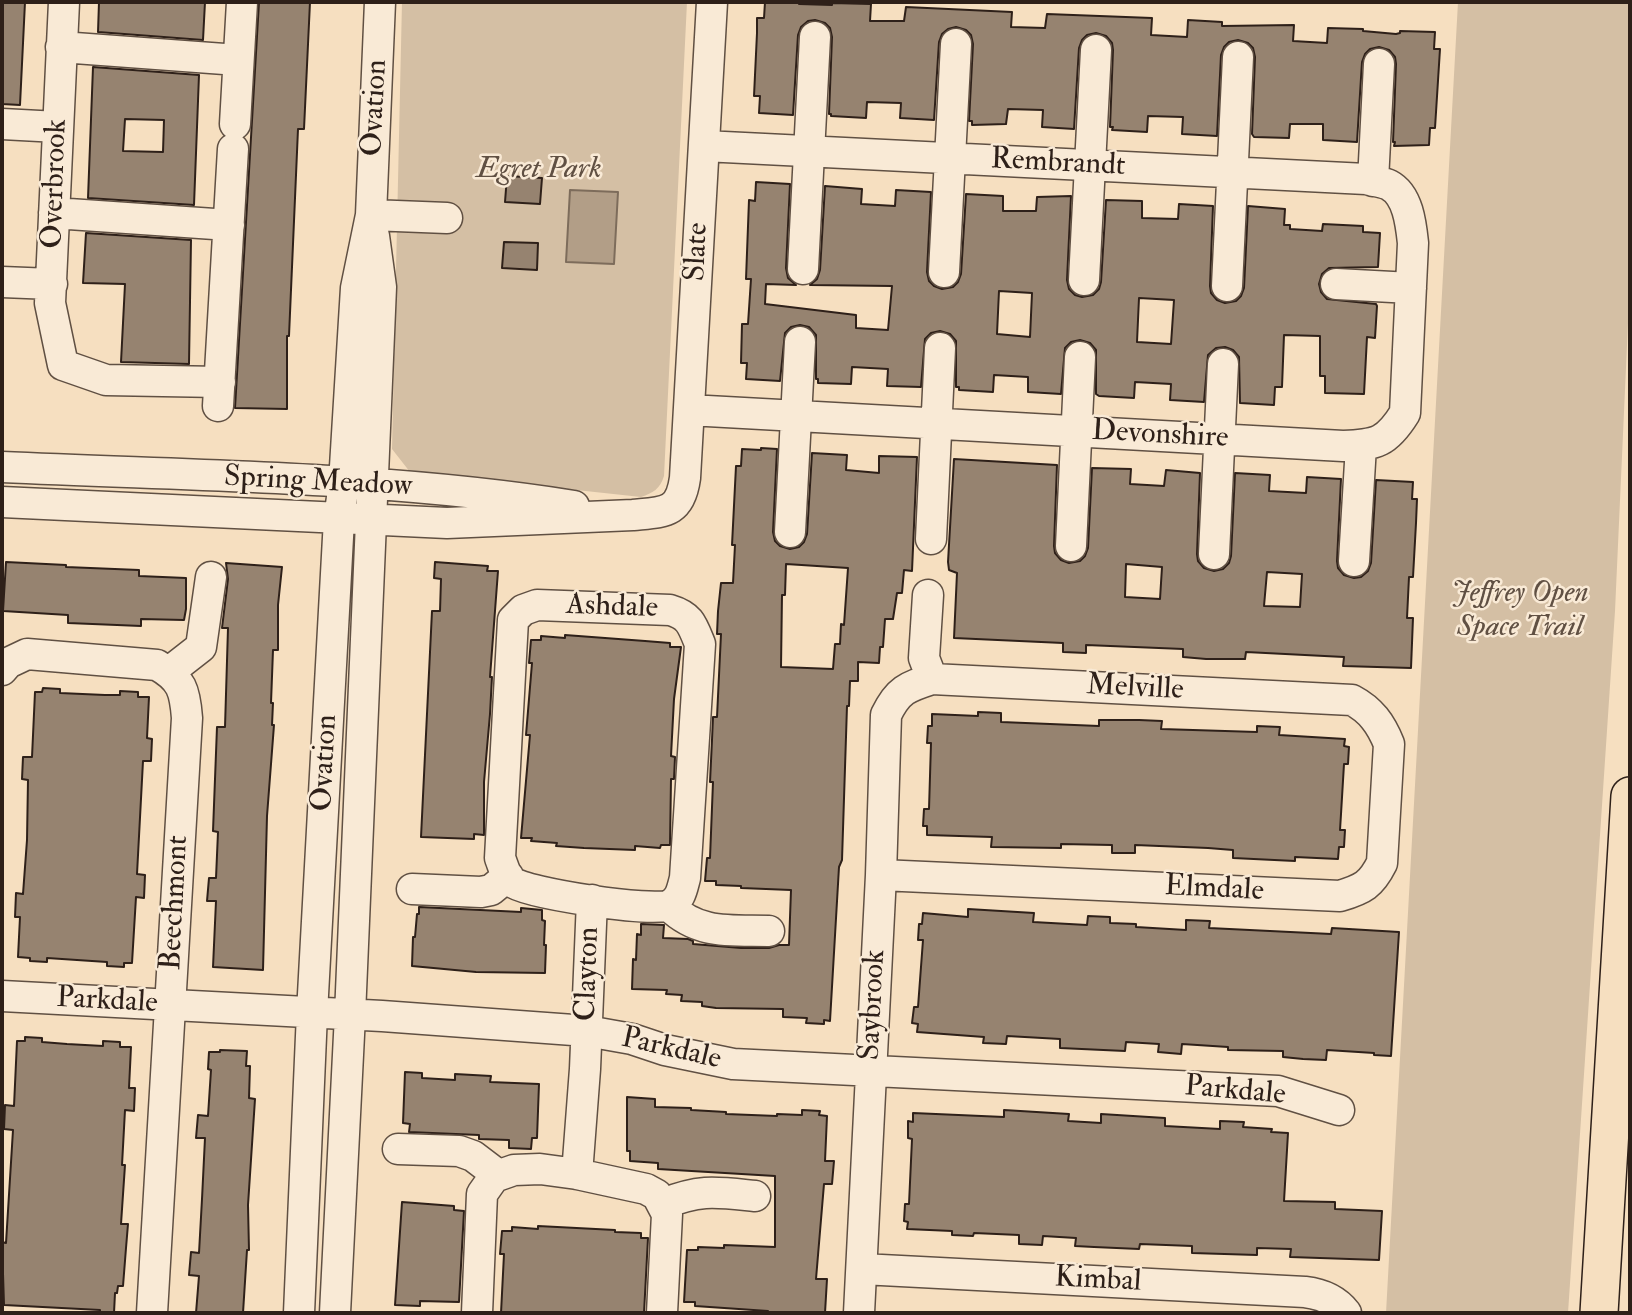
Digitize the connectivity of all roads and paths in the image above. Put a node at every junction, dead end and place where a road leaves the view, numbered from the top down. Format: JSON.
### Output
{"nodes":[{"id":1,"x":64,"y":2,"type":"edge"},
{"id":2,"x":242,"y":2,"type":"edge"},
{"id":3,"x":380,"y":2,"type":"edge"},
{"id":4,"x":712,"y":2,"type":"edge"},
{"id":5,"x":815,"y":37,"type":"dead end"},
{"id":6,"x":956,"y":44,"type":"dead end"},
{"id":7,"x":61,"y":47,"type":"junction"},
{"id":8,"x":1096,"y":50,"type":"dead end"},
{"id":9,"x":1238,"y":57,"type":"dead end"},
{"id":10,"x":239,"y":60,"type":"junction"},
{"id":11,"x":1379,"y":64,"type":"dead end"},
{"id":12,"x":2,"y":124,"type":"edge"},
{"id":13,"x":58,"y":127,"type":"junction"},
{"id":14,"x":704,"y":146,"type":"junction"},
{"id":15,"x":809,"y":152,"type":"junction"},
{"id":16,"x":950,"y":158,"type":"junction"},
{"id":17,"x":1090,"y":166,"type":"junction"},
{"id":18,"x":1232,"y":172,"type":"junction"},
{"id":19,"x":1373,"y":181,"type":"junction"},
{"id":20,"x":1404,"y":202,"type":"joint"},
{"id":21,"x":54,"y":213,"type":"junction"},
{"id":22,"x":371,"y":215,"type":"junction"},
{"id":23,"x":447,"y":218,"type":"dead end"},
{"id":24,"x":229,"y":225,"type":"junction"},
{"id":25,"x":803,"y":269,"type":"dead end"},
{"id":26,"x":944,"y":272,"type":"dead end"},
{"id":27,"x":1084,"y":279,"type":"dead end"},
{"id":28,"x":2,"y":282,"type":"edge"},
{"id":29,"x":52,"y":284,"type":"junction"},
{"id":30,"x":1336,"y":284,"type":"dead end"},
{"id":31,"x":1227,"y":286,"type":"dead end"},
{"id":32,"x":1411,"y":288,"type":"junction"},
{"id":33,"x":800,"y":342,"type":"dead end"},
{"id":34,"x":940,"y":348,"type":"dead end"},
{"id":35,"x":1080,"y":357,"type":"dead end"},
{"id":36,"x":1223,"y":364,"type":"dead end"},
{"id":37,"x":689,"y":410,"type":"junction"},
{"id":38,"x":796,"y":416,"type":"junction"},
{"id":39,"x":937,"y":424,"type":"junction"},
{"id":40,"x":1078,"y":431,"type":"junction"},
{"id":41,"x":1219,"y":439,"type":"junction"},
{"id":42,"x":1361,"y":446,"type":"junction"},
{"id":43,"x":2,"y":467,"type":"edge"},
{"id":44,"x":358,"y":483,"type":"junction"},
{"id":45,"x":2,"y":502,"type":"edge"},
{"id":46,"x":679,"y":502,"type":"joint"},
{"id":47,"x":633,"y":515,"type":"junction"},
{"id":48,"x":339,"y":519,"type":"junction"},
{"id":49,"x":372,"y":520,"type":"junction"},
{"id":50,"x":790,"y":532,"type":"dead end"},
{"id":51,"x":931,"y":539,"type":"dead end"},
{"id":52,"x":1071,"y":545,"type":"dead end"},
{"id":53,"x":1213,"y":554,"type":"dead end"},
{"id":54,"x":1354,"y":561,"type":"dead end"},
{"id":55,"x":211,"y":577,"type":"dead end"},
{"id":56,"x":928,"y":595,"type":"dead end"},
{"id":57,"x":4,"y":663,"type":"edge"},
{"id":58,"x":169,"y":672,"type":"junction"},
{"id":59,"x":932,"y":679,"type":"junction"},
{"id":60,"x":894,"y":698,"type":"joint"},
{"id":61,"x":1375,"y":717,"type":"joint"},
{"id":62,"x":1630,"y":796,"type":"edge"},
{"id":63,"x":881,"y":875,"type":"junction"},
{"id":64,"x":508,"y":876,"type":"junction"},
{"id":65,"x":412,"y":889,"type":"dead end"},
{"id":66,"x":592,"y":900,"type":"junction"},
{"id":67,"x":669,"y":906,"type":"junction"},
{"id":68,"x":769,"y":931,"type":"dead end"},
{"id":69,"x":2,"y":996,"type":"edge"},
{"id":70,"x":171,"y":1005,"type":"junction"},
{"id":71,"x":312,"y":1013,"type":"junction"},
{"id":72,"x":350,"y":1015,"type":"junction"},
{"id":73,"x":587,"y":1031,"type":"junction"},
{"id":74,"x":870,"y":1072,"type":"junction"},
{"id":75,"x":1339,"y":1110,"type":"dead end"},
{"id":76,"x":398,"y":1149,"type":"dead end"},
{"id":77,"x":578,"y":1174,"type":"junction"},
{"id":78,"x":499,"y":1175,"type":"junction"},
{"id":79,"x":755,"y":1196,"type":"dead end"},
{"id":80,"x":663,"y":1204,"type":"junction"},
{"id":81,"x":862,"y":1269,"type":"junction"},
{"id":82,"x":1339,"y":1307,"type":"edge"},
{"id":83,"x":152,"y":1313,"type":"edge"},
{"id":84,"x":299,"y":1313,"type":"edge"},
{"id":85,"x":335,"y":1313,"type":"edge"},
{"id":86,"x":477,"y":1313,"type":"edge"},
{"id":87,"x":662,"y":1313,"type":"edge"},
{"id":88,"x":859,"y":1313,"type":"edge"},
{"id":89,"x":1599,"y":1313,"type":"edge"}],
"edges":[{"from":1,"to":7,"type":"street","name":"Overbrook"},
{"from":2,"to":10,"type":"street"},
{"from":3,"to":22,"type":"street","name":"Ovation"},
{"from":4,"to":14,"type":"street","name":"Slate"},
{"from":5,"to":15,"type":"street"},
{"from":6,"to":16,"type":"street"},
{"from":7,"to":10,"type":"street"},
{"from":7,"to":13,"type":"street","name":"Overbrook"},
{"from":8,"to":17,"type":"street"},
{"from":9,"to":18,"type":"street"},
{"from":10,"to":24,"type":"street"},
{"from":11,"to":19,"type":"street"},
{"from":12,"to":13,"type":"street"},
{"from":13,"to":21,"type":"street","name":"Overbrook"},
{"from":14,"to":15,"type":"street","name":"Rembrandt"},
{"from":14,"to":37,"type":"street","name":"Slate"},
{"from":15,"to":16,"type":"street","name":"Rembrandt"},
{"from":15,"to":25,"type":"street"},
{"from":16,"to":17,"type":"street","name":"Rembrandt"},
{"from":16,"to":26,"type":"street"},
{"from":17,"to":18,"type":"street","name":"Rembrandt"},
{"from":17,"to":27,"type":"street"},
{"from":18,"to":19,"type":"street","name":"Rembrandt"},
{"from":18,"to":31,"type":"street"},
{"from":19,"to":20,"type":"street","name":"Rembrandt"},
{"from":20,"to":32,"type":"street","name":"Devonshire"},
{"from":21,"to":24,"type":"street"},
{"from":21,"to":29,"type":"street","name":"Overbrook"},
{"from":22,"to":23,"type":"street"},
{"from":22,"to":44,"type":"street","name":"Ovation"},
{"from":24,"to":29,"type":"street","name":"Overbrook"},
{"from":28,"to":29,"type":"street"},
{"from":30,"to":32,"type":"street"},
{"from":32,"to":42,"type":"street","name":"Devonshire"},
{"from":33,"to":38,"type":"street"},
{"from":34,"to":39,"type":"street"},
{"from":35,"to":40,"type":"street"},
{"from":36,"to":41,"type":"street"},
{"from":37,"to":38,"type":"street","name":"Devonshire"},
{"from":37,"to":46,"type":"street","name":"Slate"},
{"from":38,"to":39,"type":"street","name":"Devonshire"},
{"from":38,"to":50,"type":"street"},
{"from":39,"to":40,"type":"street","name":"Devonshire"},
{"from":39,"to":51,"type":"street"},
{"from":40,"to":41,"type":"street","name":"Devonshire"},
{"from":40,"to":52,"type":"street"},
{"from":41,"to":42,"type":"street","name":"Devonshire"},
{"from":41,"to":53,"type":"street"},
{"from":42,"to":54,"type":"street"},
{"from":43,"to":44,"type":"street","name":"Spring Meadow"},
{"from":44,"to":47,"type":"street","name":"Spring Meadow"},
{"from":44,"to":48,"type":"street","name":"Ovation"},
{"from":44,"to":49,"type":"street","name":"Ovation"},
{"from":45,"to":48,"type":"street","name":"Spring Meadow"},
{"from":46,"to":47,"type":"street","name":"Spring Meadow"},
{"from":47,"to":49,"type":"street","name":"Spring Meadow"},
{"from":48,"to":49,"type":"street","name":"Spring Meadow"},
{"from":48,"to":71,"type":"street","name":"Ovation"},
{"from":49,"to":72,"type":"street","name":"Ovation"},
{"from":55,"to":58,"type":"street"},
{"from":56,"to":59,"type":"street"},
{"from":57,"to":58,"type":"street"},
{"from":58,"to":70,"type":"street","name":"Beechmont"},
{"from":59,"to":60,"type":"street","name":"Melville"},
{"from":59,"to":61,"type":"street","name":"Melville"},
{"from":60,"to":63,"type":"street","name":"Saybrook"},
{"from":61,"to":63,"type":"street","name":"Elmdale"},
{"from":62,"to":89,"type":"main road"},
{"from":63,"to":74,"type":"street","name":"Saybrook"},
{"from":64,"to":65,"type":"street"},
{"from":64,"to":66,"type":"street"},
{"from":64,"to":67,"type":"street","name":"Ashdale"},
{"from":66,"to":67,"type":"street"},
{"from":66,"to":73,"type":"street","name":"Clayton"},
{"from":67,"to":68,"type":"street"},
{"from":69,"to":70,"type":"street","name":"Parkdale"},
{"from":70,"to":71,"type":"street","name":"Parkdale"},
{"from":70,"to":83,"type":"street","name":"Beechmont"},
{"from":71,"to":72,"type":"street","name":"Parkdale"},
{"from":71,"to":84,"type":"street","name":"Ovation"},
{"from":72,"to":73,"type":"street","name":"Parkdale"},
{"from":72,"to":85,"type":"street","name":"Ovation"},
{"from":73,"to":74,"type":"street","name":"Parkdale"},
{"from":73,"to":77,"type":"street","name":"Clayton"},
{"from":74,"to":75,"type":"street","name":"Parkdale"},
{"from":74,"to":81,"type":"street","name":"Saybrook"},
{"from":76,"to":78,"type":"street"},
{"from":77,"to":78,"type":"street"},
{"from":77,"to":80,"type":"street"},
{"from":78,"to":86,"type":"street"},
{"from":79,"to":80,"type":"street"},
{"from":80,"to":87,"type":"street"},
{"from":81,"to":82,"type":"street","name":"Kimbal"},
{"from":81,"to":88,"type":"street","name":"Saybrook"}]}
